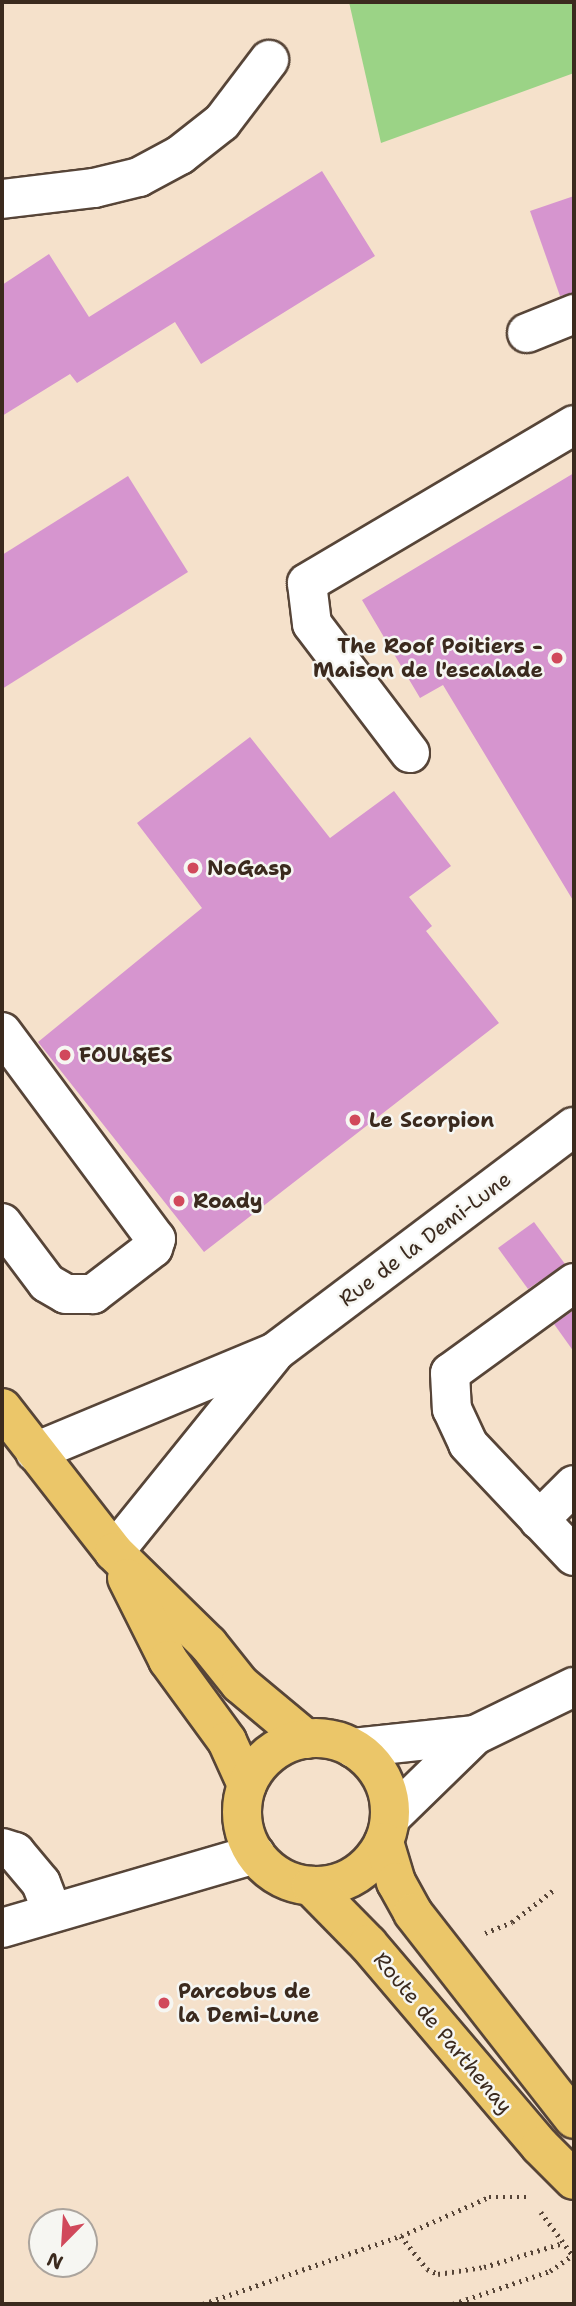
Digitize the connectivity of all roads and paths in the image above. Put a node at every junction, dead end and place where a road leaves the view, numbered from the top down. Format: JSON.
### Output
{"nodes":[{"id":1,"x":269,"y":60,"type":"dead end"},
{"id":2,"x":2,"y":199,"type":"edge"},
{"id":3,"x":574,"y":314,"type":"edge"},
{"id":4,"x":527,"y":333,"type":"dead end"},
{"id":5,"x":574,"y":425,"type":"edge"},
{"id":6,"x":410,"y":753,"type":"dead end"},
{"id":7,"x":2,"y":1032,"type":"edge"},
{"id":8,"x":574,"y":1127,"type":"edge"},
{"id":9,"x":2,"y":1223,"type":"edge"},
{"id":10,"x":574,"y":1283,"type":"edge"},
{"id":11,"x":275,"y":1352,"type":"junction"},
{"id":12,"x":2,"y":1408,"type":"edge"},
{"id":13,"x":35,"y":1452,"type":"junction"},
{"id":14,"x":574,"y":1485,"type":"edge"},
{"id":15,"x":539,"y":1520,"type":"junction"},
{"id":16,"x":114,"y":1552,"type":"junction"},
{"id":17,"x":574,"y":1556,"type":"edge"},
{"id":18,"x":574,"y":1687,"type":"edge"},
{"id":19,"x":475,"y":1735,"type":"junction"},
{"id":20,"x":306,"y":1739,"type":"junction"},
{"id":21,"x":353,"y":1748,"type":"junction"},
{"id":22,"x":247,"y":1785,"type":"junction"},
{"id":23,"x":387,"y":1830,"type":"junction"},
{"id":24,"x":2,"y":1848,"type":"edge"},
{"id":25,"x":255,"y":1854,"type":"junction"},
{"id":26,"x":310,"y":1886,"type":"junction"},
{"id":27,"x":555,"y":1889,"type":"dead end"},
{"id":28,"x":52,"y":1912,"type":"junction"},
{"id":29,"x":2,"y":1928,"type":"edge"},
{"id":30,"x":477,"y":1936,"type":"dead end"},
{"id":31,"x":574,"y":2119,"type":"edge"},
{"id":32,"x":574,"y":2180,"type":"edge"},
{"id":33,"x":401,"y":2236,"type":"junction"},
{"id":34,"x":562,"y":2241,"type":"junction"},
{"id":35,"x":574,"y":2256,"type":"edge"},
{"id":36,"x":204,"y":2304,"type":"edge"},
{"id":37,"x":453,"y":2304,"type":"edge"}],
"edges":[{"from":1,"to":2,"type":"street"},
{"from":3,"to":4,"type":"street"},
{"from":5,"to":6,"type":"street"},
{"from":7,"to":9,"type":"street"},
{"from":8,"to":11,"type":"street","name":"Rue de la Demi-Lune"},
{"from":10,"to":15,"type":"street"},
{"from":11,"to":13,"type":"street","name":"Rue de la Demi-Lune"},
{"from":11,"to":16,"type":"street","name":"Rue de la Demi-Lune"},
{"from":12,"to":13,"type":"main road"},
{"from":13,"to":16,"type":"main road"},
{"from":14,"to":15,"type":"street"},
{"from":15,"to":17,"type":"street"},
{"from":16,"to":20,"type":"main road"},
{"from":16,"to":22,"type":"main road"},
{"from":18,"to":19,"type":"street"},
{"from":19,"to":21,"type":"street"},
{"from":19,"to":23,"type":"street"},
{"from":20,"to":21,"type":"main road"},
{"from":20,"to":22,"type":"main road"},
{"from":21,"to":23,"type":"main road"},
{"from":22,"to":25,"type":"main road"},
{"from":23,"to":26,"type":"main road"},
{"from":23,"to":31,"type":"main road"},
{"from":24,"to":28,"type":"street"},
{"from":25,"to":26,"type":"main road"},
{"from":25,"to":28,"type":"street"},
{"from":26,"to":32,"type":"main road","name":"Route de Parthenay"},
{"from":27,"to":30,"type":"path"},
{"from":28,"to":29,"type":"street"},
{"from":33,"to":34,"type":"path"},
{"from":33,"to":34,"type":"path"},
{"from":33,"to":36,"type":"path"},
{"from":34,"to":35,"type":"path"},
{"from":35,"to":37,"type":"path"}]}
